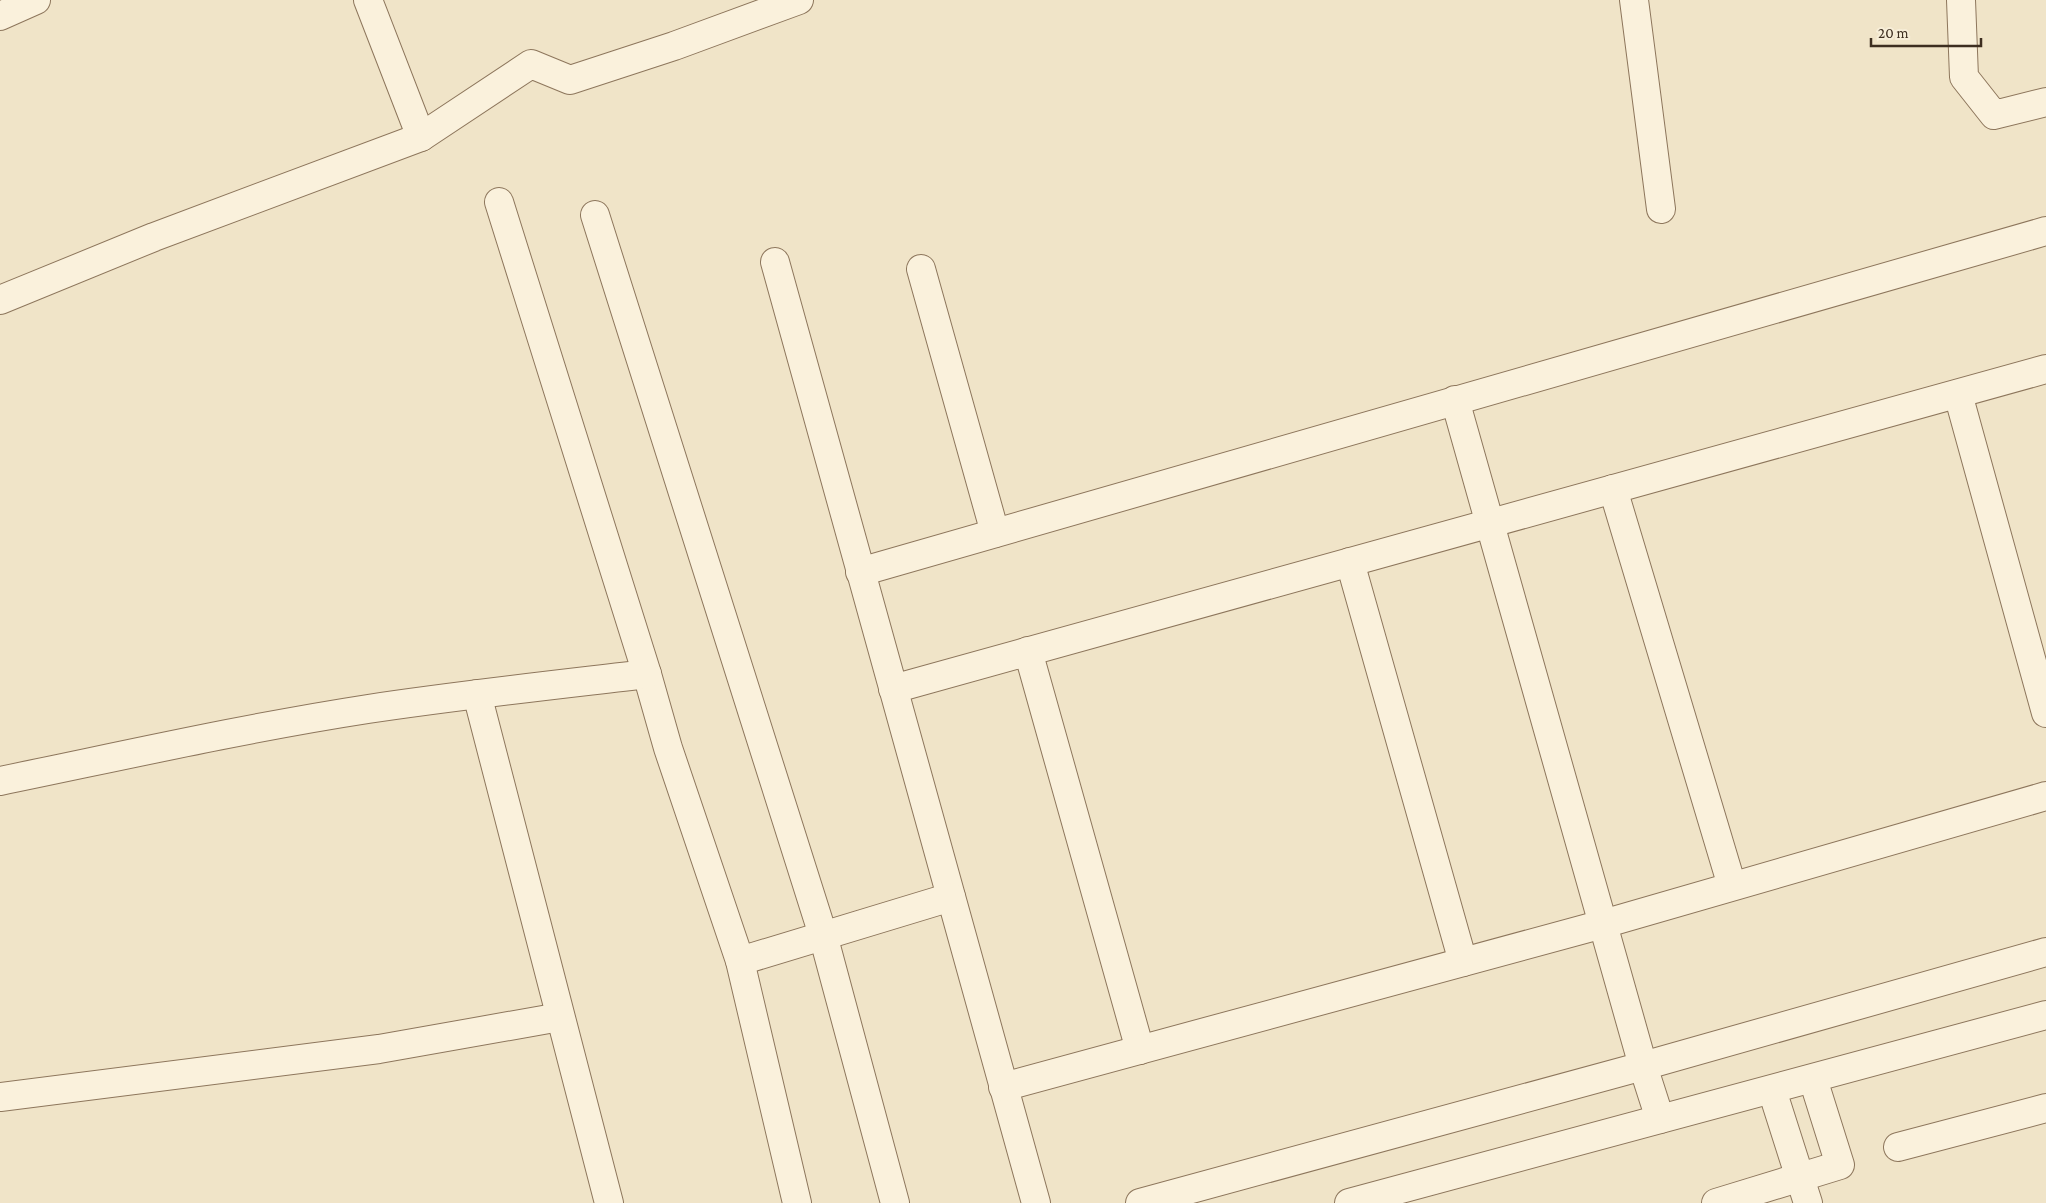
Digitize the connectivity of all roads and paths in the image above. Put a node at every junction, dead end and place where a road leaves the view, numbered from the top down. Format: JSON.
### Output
{"nodes":[{"id":1,"x":36,"y":0,"type":"edge"},
{"id":2,"x":368,"y":0,"type":"edge"},
{"id":3,"x":799,"y":0,"type":"edge"},
{"id":4,"x":1634,"y":0,"type":"edge"},
{"id":5,"x":1961,"y":0,"type":"edge"},
{"id":6,"x":0,"y":16,"type":"edge"},
{"id":7,"x":2046,"y":102,"type":"edge"},
{"id":8,"x":421,"y":137,"type":"junction"},
{"id":9,"x":499,"y":202,"type":"dead end"},
{"id":10,"x":1661,"y":209,"type":"dead end"},
{"id":11,"x":595,"y":215,"type":"dead end"},
{"id":12,"x":2045,"y":234,"type":"edge"},
{"id":13,"x":775,"y":262,"type":"dead end"},
{"id":14,"x":921,"y":270,"type":"dead end"},
{"id":15,"x":0,"y":300,"type":"edge"},
{"id":16,"x":2046,"y":369,"type":"edge"},
{"id":17,"x":1958,"y":394,"type":"junction"},
{"id":18,"x":1454,"y":400,"type":"junction"},
{"id":19,"x":1613,"y":489,"type":"junction"},
{"id":20,"x":1491,"y":524,"type":"junction"},
{"id":21,"x":994,"y":533,"type":"junction"},
{"id":22,"x":1350,"y":562,"type":"junction"},
{"id":23,"x":860,"y":572,"type":"junction"},
{"id":24,"x":1028,"y":651,"type":"junction"},
{"id":25,"x":647,"y":674,"type":"junction"},
{"id":26,"x":894,"y":689,"type":"junction"},
{"id":27,"x":477,"y":694,"type":"junction"},
{"id":28,"x":2046,"y":713,"type":"edge"},
{"id":29,"x":0,"y":781,"type":"edge"},
{"id":30,"x":2046,"y":796,"type":"edge"},
{"id":31,"x":1732,"y":886,"type":"junction"},
{"id":32,"x":951,"y":897,"type":"junction"},
{"id":33,"x":1603,"y":924,"type":"junction"},
{"id":34,"x":822,"y":935,"type":"junction"},
{"id":35,"x":2046,"y":952,"type":"edge"},
{"id":36,"x":740,"y":961,"type":"junction"},
{"id":37,"x":1464,"y":962,"type":"junction"},
{"id":38,"x":2046,"y":1015,"type":"edge"},
{"id":39,"x":560,"y":1017,"type":"junction"},
{"id":40,"x":1140,"y":1050,"type":"junction"},
{"id":41,"x":1643,"y":1066,"type":"junction"},
{"id":42,"x":1813,"y":1078,"type":"junction"},
{"id":43,"x":1004,"y":1087,"type":"junction"},
{"id":44,"x":1772,"y":1090,"type":"junction"},
{"id":45,"x":0,"y":1097,"type":"edge"},
{"id":46,"x":2046,"y":1108,"type":"edge"},
{"id":47,"x":1660,"y":1120,"type":"junction"},
{"id":48,"x":1898,"y":1147,"type":"dead end"},
{"id":49,"x":1800,"y":1177,"type":"junction"},
{"id":50,"x":609,"y":1203,"type":"edge"},
{"id":51,"x":797,"y":1203,"type":"edge"},
{"id":52,"x":895,"y":1203,"type":"edge"},
{"id":53,"x":1036,"y":1203,"type":"edge"},
{"id":54,"x":1140,"y":1203,"type":"edge"},
{"id":55,"x":1349,"y":1203,"type":"edge"},
{"id":56,"x":1716,"y":1203,"type":"edge"},
{"id":57,"x":1808,"y":1203,"type":"edge"}],
"edges":[{"from":1,"to":6,"type":"street"},
{"from":2,"to":8,"type":"street"},
{"from":3,"to":8,"type":"street"},
{"from":4,"to":10,"type":"street"},
{"from":5,"to":7,"type":"street"},
{"from":8,"to":15,"type":"street"},
{"from":9,"to":25,"type":"street"},
{"from":11,"to":34,"type":"street"},
{"from":12,"to":18,"type":"street"},
{"from":13,"to":23,"type":"street"},
{"from":14,"to":21,"type":"street"},
{"from":16,"to":17,"type":"street"},
{"from":17,"to":19,"type":"street"},
{"from":17,"to":28,"type":"street"},
{"from":18,"to":20,"type":"street"},
{"from":18,"to":21,"type":"street"},
{"from":19,"to":20,"type":"street"},
{"from":19,"to":31,"type":"street"},
{"from":20,"to":22,"type":"street"},
{"from":20,"to":33,"type":"street"},
{"from":21,"to":23,"type":"street"},
{"from":22,"to":24,"type":"street"},
{"from":22,"to":37,"type":"street"},
{"from":23,"to":26,"type":"street"},
{"from":24,"to":26,"type":"street"},
{"from":24,"to":40,"type":"street"},
{"from":25,"to":27,"type":"street"},
{"from":25,"to":36,"type":"street"},
{"from":26,"to":32,"type":"street"},
{"from":27,"to":29,"type":"street"},
{"from":27,"to":39,"type":"street"},
{"from":30,"to":31,"type":"street"},
{"from":31,"to":33,"type":"street"},
{"from":32,"to":34,"type":"street"},
{"from":32,"to":43,"type":"street"},
{"from":33,"to":37,"type":"street"},
{"from":33,"to":41,"type":"street"},
{"from":34,"to":36,"type":"street"},
{"from":34,"to":52,"type":"street"},
{"from":35,"to":41,"type":"street"},
{"from":36,"to":51,"type":"street"},
{"from":37,"to":40,"type":"street"},
{"from":38,"to":42,"type":"street"},
{"from":39,"to":45,"type":"street"},
{"from":39,"to":50,"type":"street"},
{"from":40,"to":43,"type":"street"},
{"from":41,"to":47,"type":"street"},
{"from":41,"to":54,"type":"street"},
{"from":42,"to":44,"type":"street"},
{"from":42,"to":49,"type":"street"},
{"from":43,"to":53,"type":"street"},
{"from":44,"to":47,"type":"street"},
{"from":44,"to":49,"type":"street"},
{"from":46,"to":48,"type":"street"},
{"from":47,"to":55,"type":"street"},
{"from":49,"to":56,"type":"street"},
{"from":49,"to":57,"type":"street"}]}
